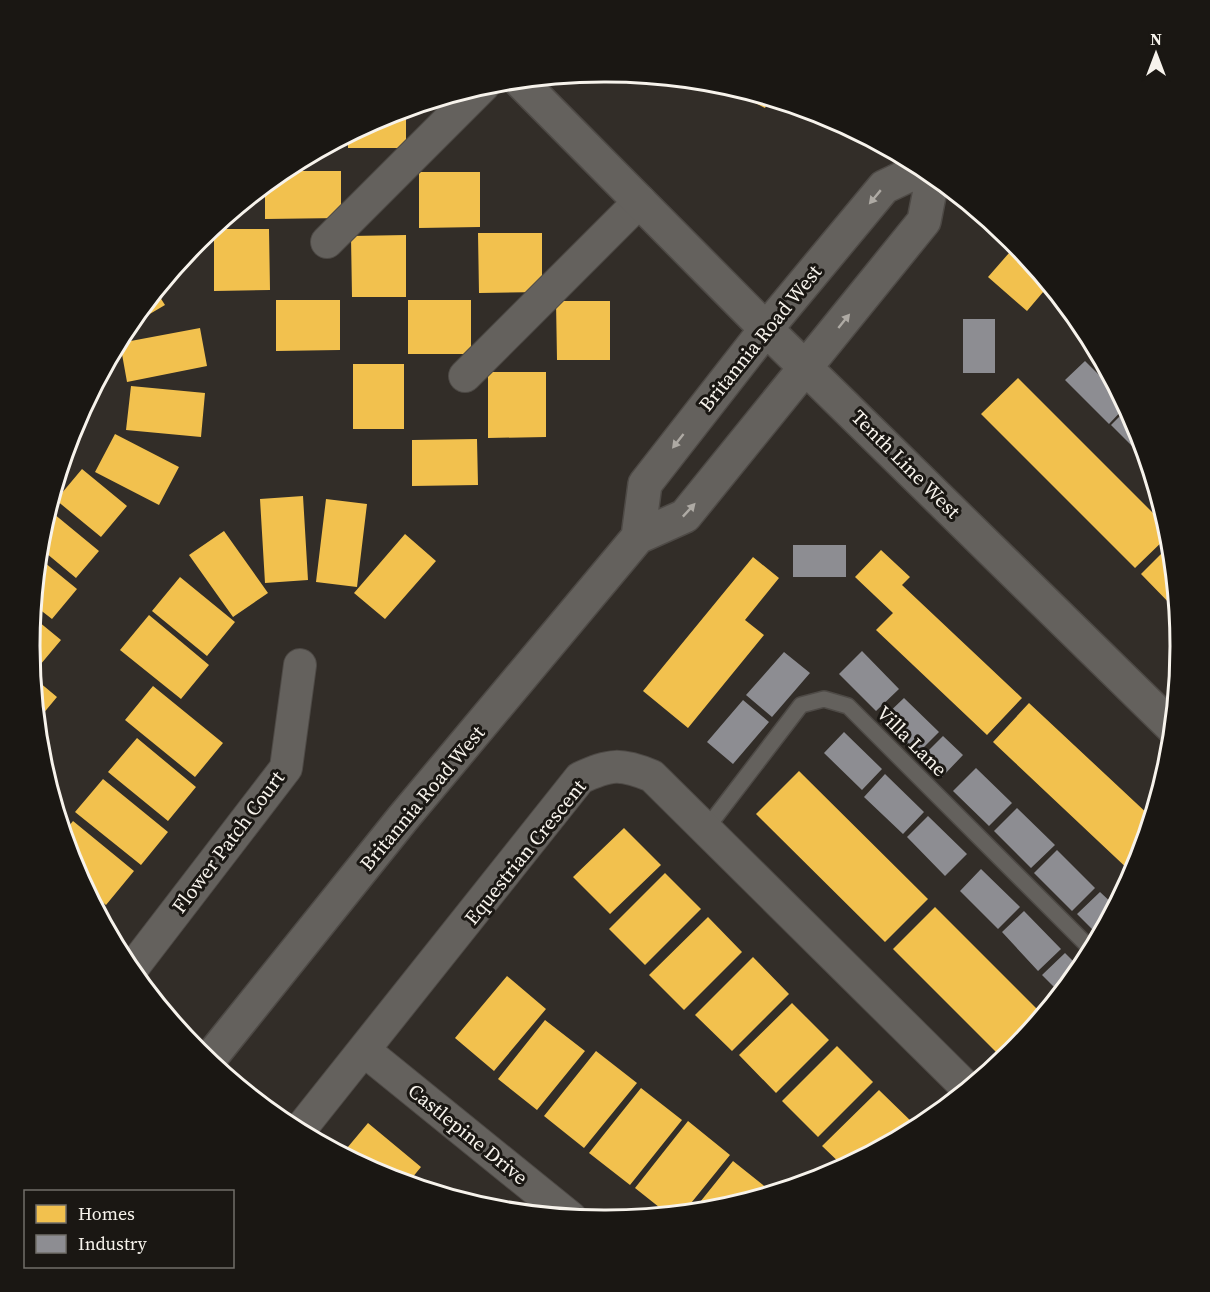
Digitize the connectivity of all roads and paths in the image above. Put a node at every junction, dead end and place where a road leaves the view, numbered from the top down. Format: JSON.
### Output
{"nodes":[{"id":1,"x":526,"y":87,"type":"edge"},
{"id":2,"x":471,"y":98,"type":"edge"},
{"id":3,"x":913,"y":173,"type":"edge"},
{"id":4,"x":931,"y":185,"type":"edge"},
{"id":5,"x":640,"y":201,"type":"junction"},
{"id":6,"x":327,"y":242,"type":"dead end"},
{"id":7,"x":766,"y":329,"type":"junction"},
{"id":8,"x":807,"y":367,"type":"junction"},
{"id":9,"x":465,"y":376,"type":"dead end"},
{"id":10,"x":638,"y":537,"type":"junction"},
{"id":11,"x":300,"y":665,"type":"dead end"},
{"id":12,"x":1165,"y":720,"type":"edge"},
{"id":13,"x":706,"y":829,"type":"junction"},
{"id":14,"x":1085,"y":943,"type":"edge"},
{"id":15,"x":137,"y":962,"type":"edge"},
{"id":16,"x":365,"y":1051,"type":"junction"},
{"id":17,"x":215,"y":1053,"type":"edge"},
{"id":18,"x":962,"y":1083,"type":"edge"},
{"id":19,"x":305,"y":1124,"type":"edge"},
{"id":20,"x":559,"y":1208,"type":"edge"}],
"edges":[{"from":1,"to":5,"type":"main road","name":"Tenth Line West"},
{"from":2,"to":6,"type":"street"},
{"from":3,"to":7,"type":"main road","name":"Britannia Road West","one_way":true},
{"from":8,"to":4,"type":"main road","name":"Britannia Road West","one_way":true},
{"from":5,"to":7,"type":"main road","name":"Tenth Line West"},
{"from":5,"to":9,"type":"street"},
{"from":7,"to":8,"type":"main road","name":"Tenth Line West"},
{"from":7,"to":10,"type":"main road","name":"Britannia Road West","one_way":true},
{"from":10,"to":8,"type":"main road","name":"Britannia Road West","one_way":true},
{"from":8,"to":12,"type":"main road","name":"Tenth Line West"},
{"from":10,"to":17,"type":"main road","name":"Britannia Road West"},
{"from":11,"to":15,"type":"street","name":"Flower Patch Court"},
{"from":13,"to":14,"type":"lane","name":"Villa Lane"},
{"from":13,"to":16,"type":"street","name":"Equestrian Crescent"},
{"from":13,"to":18,"type":"street","name":"Equestrian Crescent"},
{"from":16,"to":19,"type":"street","name":"Equestrian Crescent"},
{"from":16,"to":20,"type":"street","name":"Castlepine Drive"}]}
